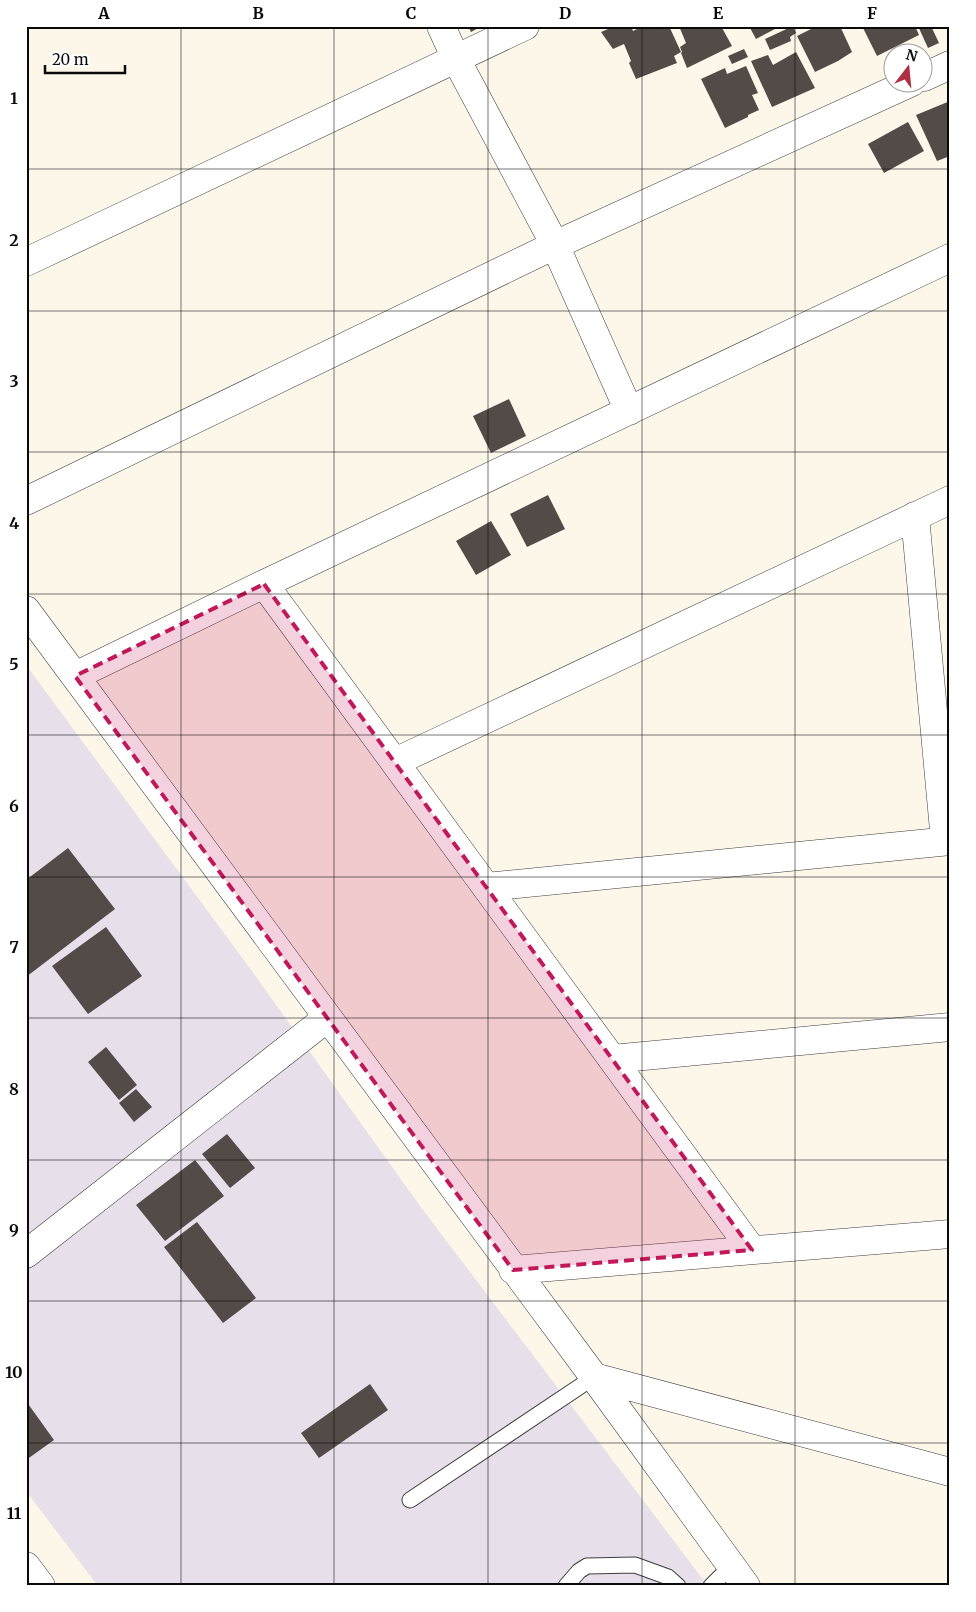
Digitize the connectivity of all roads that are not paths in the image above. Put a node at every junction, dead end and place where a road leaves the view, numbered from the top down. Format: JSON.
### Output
{"nodes":[{"id":1,"x":441,"y":26,"type":"edge"},
{"id":2,"x":525,"y":26,"type":"edge"},
{"id":3,"x":456,"y":59,"type":"junction"},
{"id":4,"x":950,"y":65,"type":"edge"},
{"id":5,"x":934,"y":72,"type":"edge"},
{"id":6,"x":890,"y":92,"type":"edge"},
{"id":7,"x":555,"y":245,"type":"junction"},
{"id":8,"x":950,"y":258,"type":"edge"},
{"id":9,"x":26,"y":262,"type":"edge"},
{"id":10,"x":628,"y":411,"type":"junction"},
{"id":11,"x":26,"y":500,"type":"edge"},
{"id":12,"x":950,"y":500,"type":"edge"},
{"id":13,"x":915,"y":516,"type":"junction"},
{"id":14,"x":264,"y":584,"type":"junction"},
{"id":15,"x":26,"y":610,"type":"edge"},
{"id":16,"x":75,"y":676,"type":"junction"},
{"id":17,"x":395,"y":762,"type":"junction"},
{"id":18,"x":947,"y":841,"type":"edge"},
{"id":19,"x":486,"y":887,"type":"junction"},
{"id":20,"x":327,"y":1018,"type":"junction"},
{"id":21,"x":950,"y":1027,"type":"edge"},
{"id":22,"x":612,"y":1059,"type":"junction"},
{"id":23,"x":950,"y":1234,"type":"edge"},
{"id":24,"x":752,"y":1250,"type":"junction"},
{"id":25,"x":26,"y":1254,"type":"edge"},
{"id":26,"x":513,"y":1270,"type":"junction"},
{"id":27,"x":594,"y":1378,"type":"junction"},
{"id":28,"x":950,"y":1472,"type":"edge"},
{"id":29,"x":410,"y":1500,"type":"dead end"},
{"id":30,"x":738,"y":1576,"type":"edge"},
{"id":31,"x":566,"y":1586,"type":"edge"},
{"id":32,"x":678,"y":1586,"type":"edge"},
{"id":33,"x":711,"y":1586,"type":"edge"}],
"edges":[{"from":1,"to":3,"type":"street"},
{"from":2,"to":3,"type":"street"},
{"from":3,"to":7,"type":"street"},
{"from":3,"to":9,"type":"street"},
{"from":4,"to":5,"type":"street"},
{"from":6,"to":7,"type":"street"},
{"from":7,"to":10,"type":"street"},
{"from":7,"to":11,"type":"street"},
{"from":8,"to":10,"type":"street"},
{"from":10,"to":14,"type":"street"},
{"from":12,"to":13,"type":"street"},
{"from":13,"to":17,"type":"street"},
{"from":13,"to":18,"type":"street"},
{"from":14,"to":16,"type":"street"},
{"from":14,"to":17,"type":"street"},
{"from":15,"to":16,"type":"street"},
{"from":16,"to":20,"type":"street"},
{"from":17,"to":19,"type":"street"},
{"from":18,"to":19,"type":"street"},
{"from":19,"to":22,"type":"street"},
{"from":20,"to":25,"type":"street"},
{"from":20,"to":26,"type":"street"},
{"from":21,"to":22,"type":"street"},
{"from":22,"to":24,"type":"street"},
{"from":23,"to":24,"type":"street"},
{"from":24,"to":26,"type":"street"},
{"from":26,"to":27,"type":"street"},
{"from":27,"to":28,"type":"street"},
{"from":27,"to":29,"type":"lane"},
{"from":27,"to":30,"type":"street"},
{"from":30,"to":33,"type":"lane"},
{"from":31,"to":32,"type":"lane"}]}
